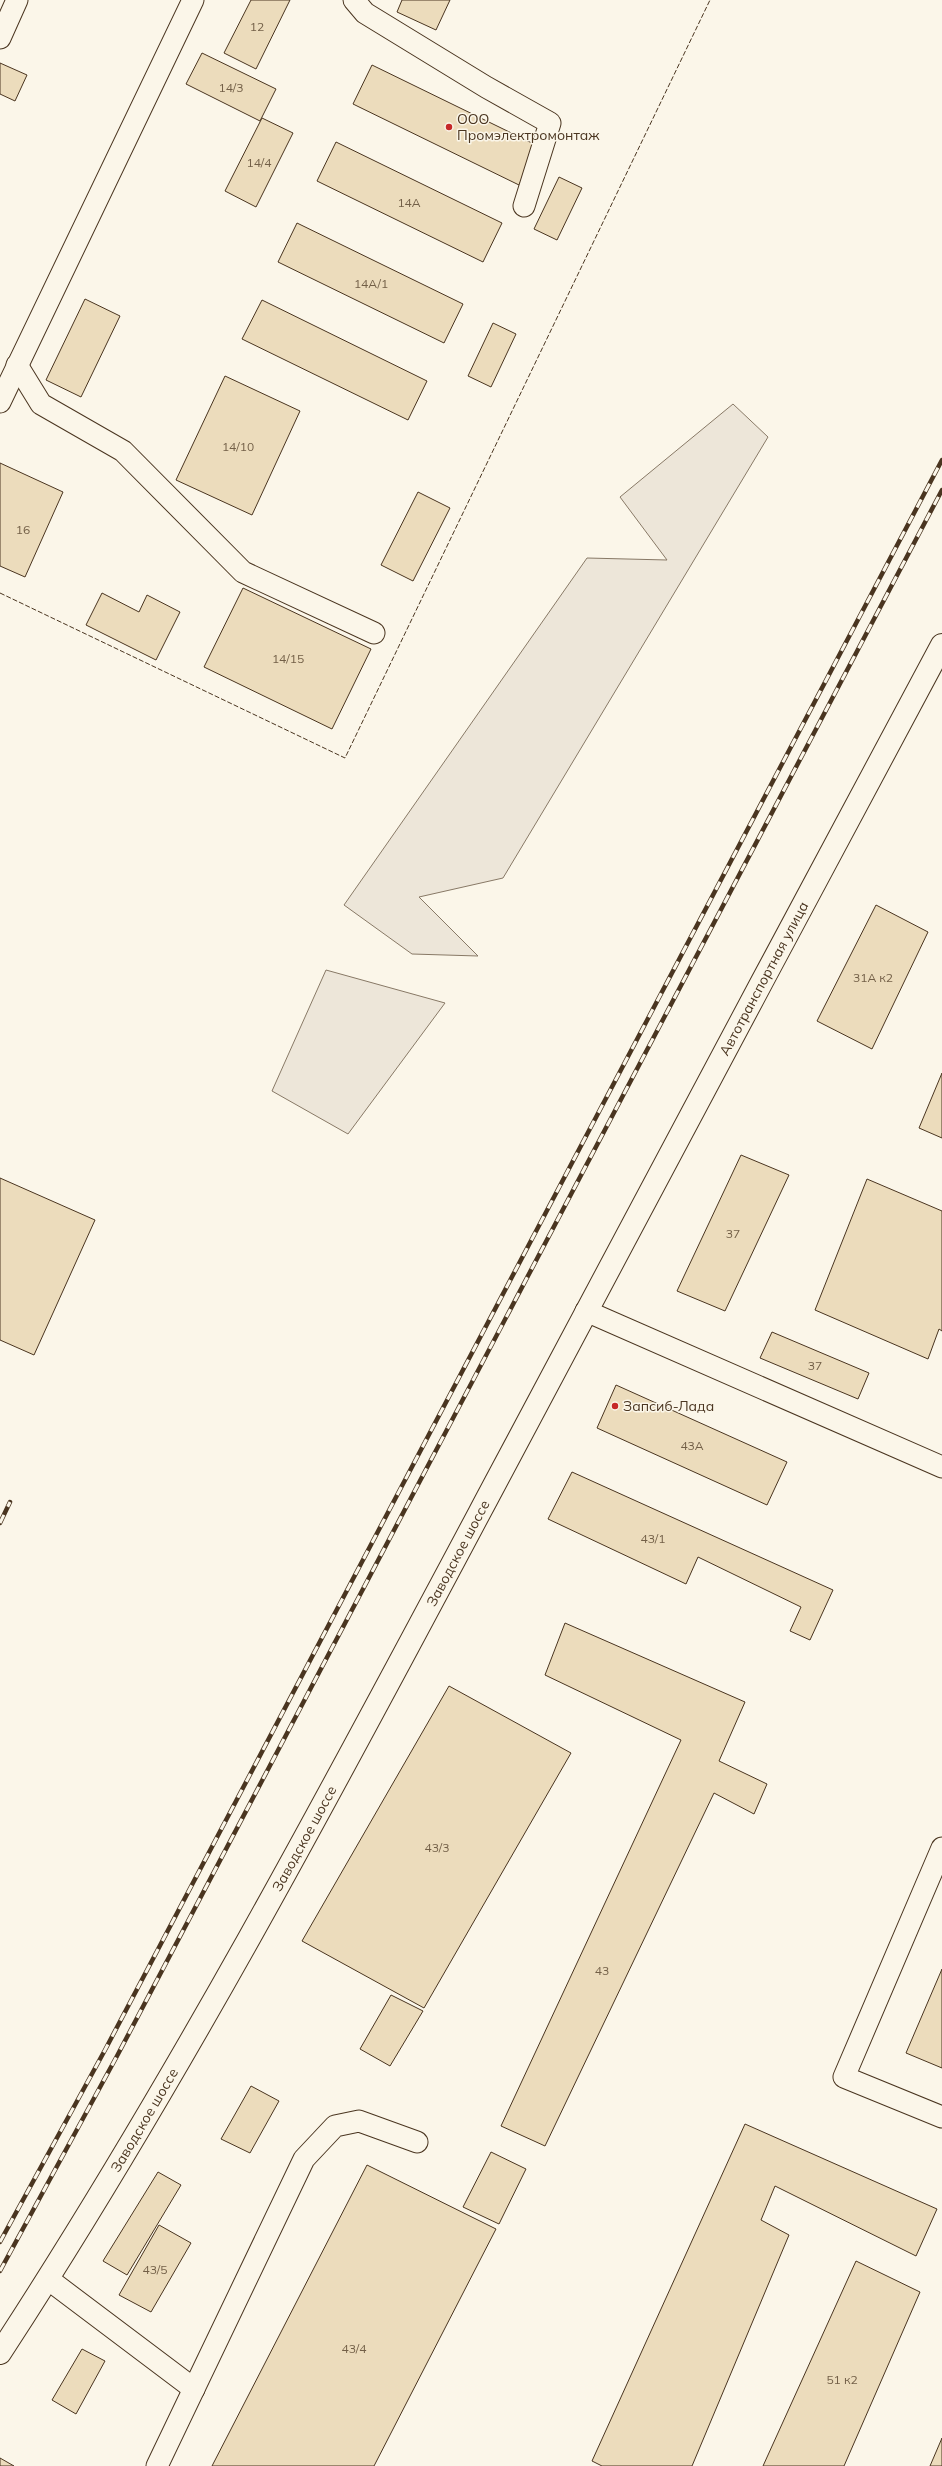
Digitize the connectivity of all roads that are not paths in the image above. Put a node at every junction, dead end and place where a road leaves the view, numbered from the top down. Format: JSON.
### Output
{"nodes":[{"id":1,"x":193,"y":0,"type":"edge"},
{"id":2,"x":354,"y":0,"type":"edge"},
{"id":3,"x":13,"y":1,"type":"edge"},
{"id":4,"x":0,"y":38,"type":"edge"},
{"id":5,"x":524,"y":206,"type":"dead end"},
{"id":6,"x":17,"y":365,"type":"junction"},
{"id":7,"x":0,"y":402,"type":"edge"},
{"id":8,"x":374,"y":633,"type":"dead end"},
{"id":9,"x":942,"y":646,"type":"edge"},
{"id":10,"x":586,"y":1311,"type":"junction"},
{"id":11,"x":942,"y":1467,"type":"edge"},
{"id":12,"x":942,"y":1848,"type":"edge"},
{"id":13,"x":942,"y":2117,"type":"edge"},
{"id":14,"x":417,"y":2142,"type":"dead end"},
{"id":15,"x":48,"y":2279,"type":"junction"},
{"id":16,"x":0,"y":2353,"type":"edge"},
{"id":17,"x":194,"y":2389,"type":"junction"},
{"id":18,"x":157,"y":2466,"type":"edge"}],
"edges":[{"from":1,"to":6,"type":"lane"},
{"from":2,"to":5,"type":"lane"},
{"from":3,"to":4,"type":"lane"},
{"from":6,"to":7,"type":"lane"},
{"from":6,"to":8,"type":"lane"},
{"from":9,"to":10,"type":"main road","name":"Автотранспортная улица"},
{"from":10,"to":11,"type":"lane"},
{"from":10,"to":15,"type":"main road","name":"Заводское шоссе"},
{"from":12,"to":13,"type":"lane"},
{"from":14,"to":17,"type":"lane"},
{"from":15,"to":16,"type":"main road","name":"Заводское шоссе"},
{"from":15,"to":17,"type":"lane"},
{"from":17,"to":18,"type":"lane"}]}
